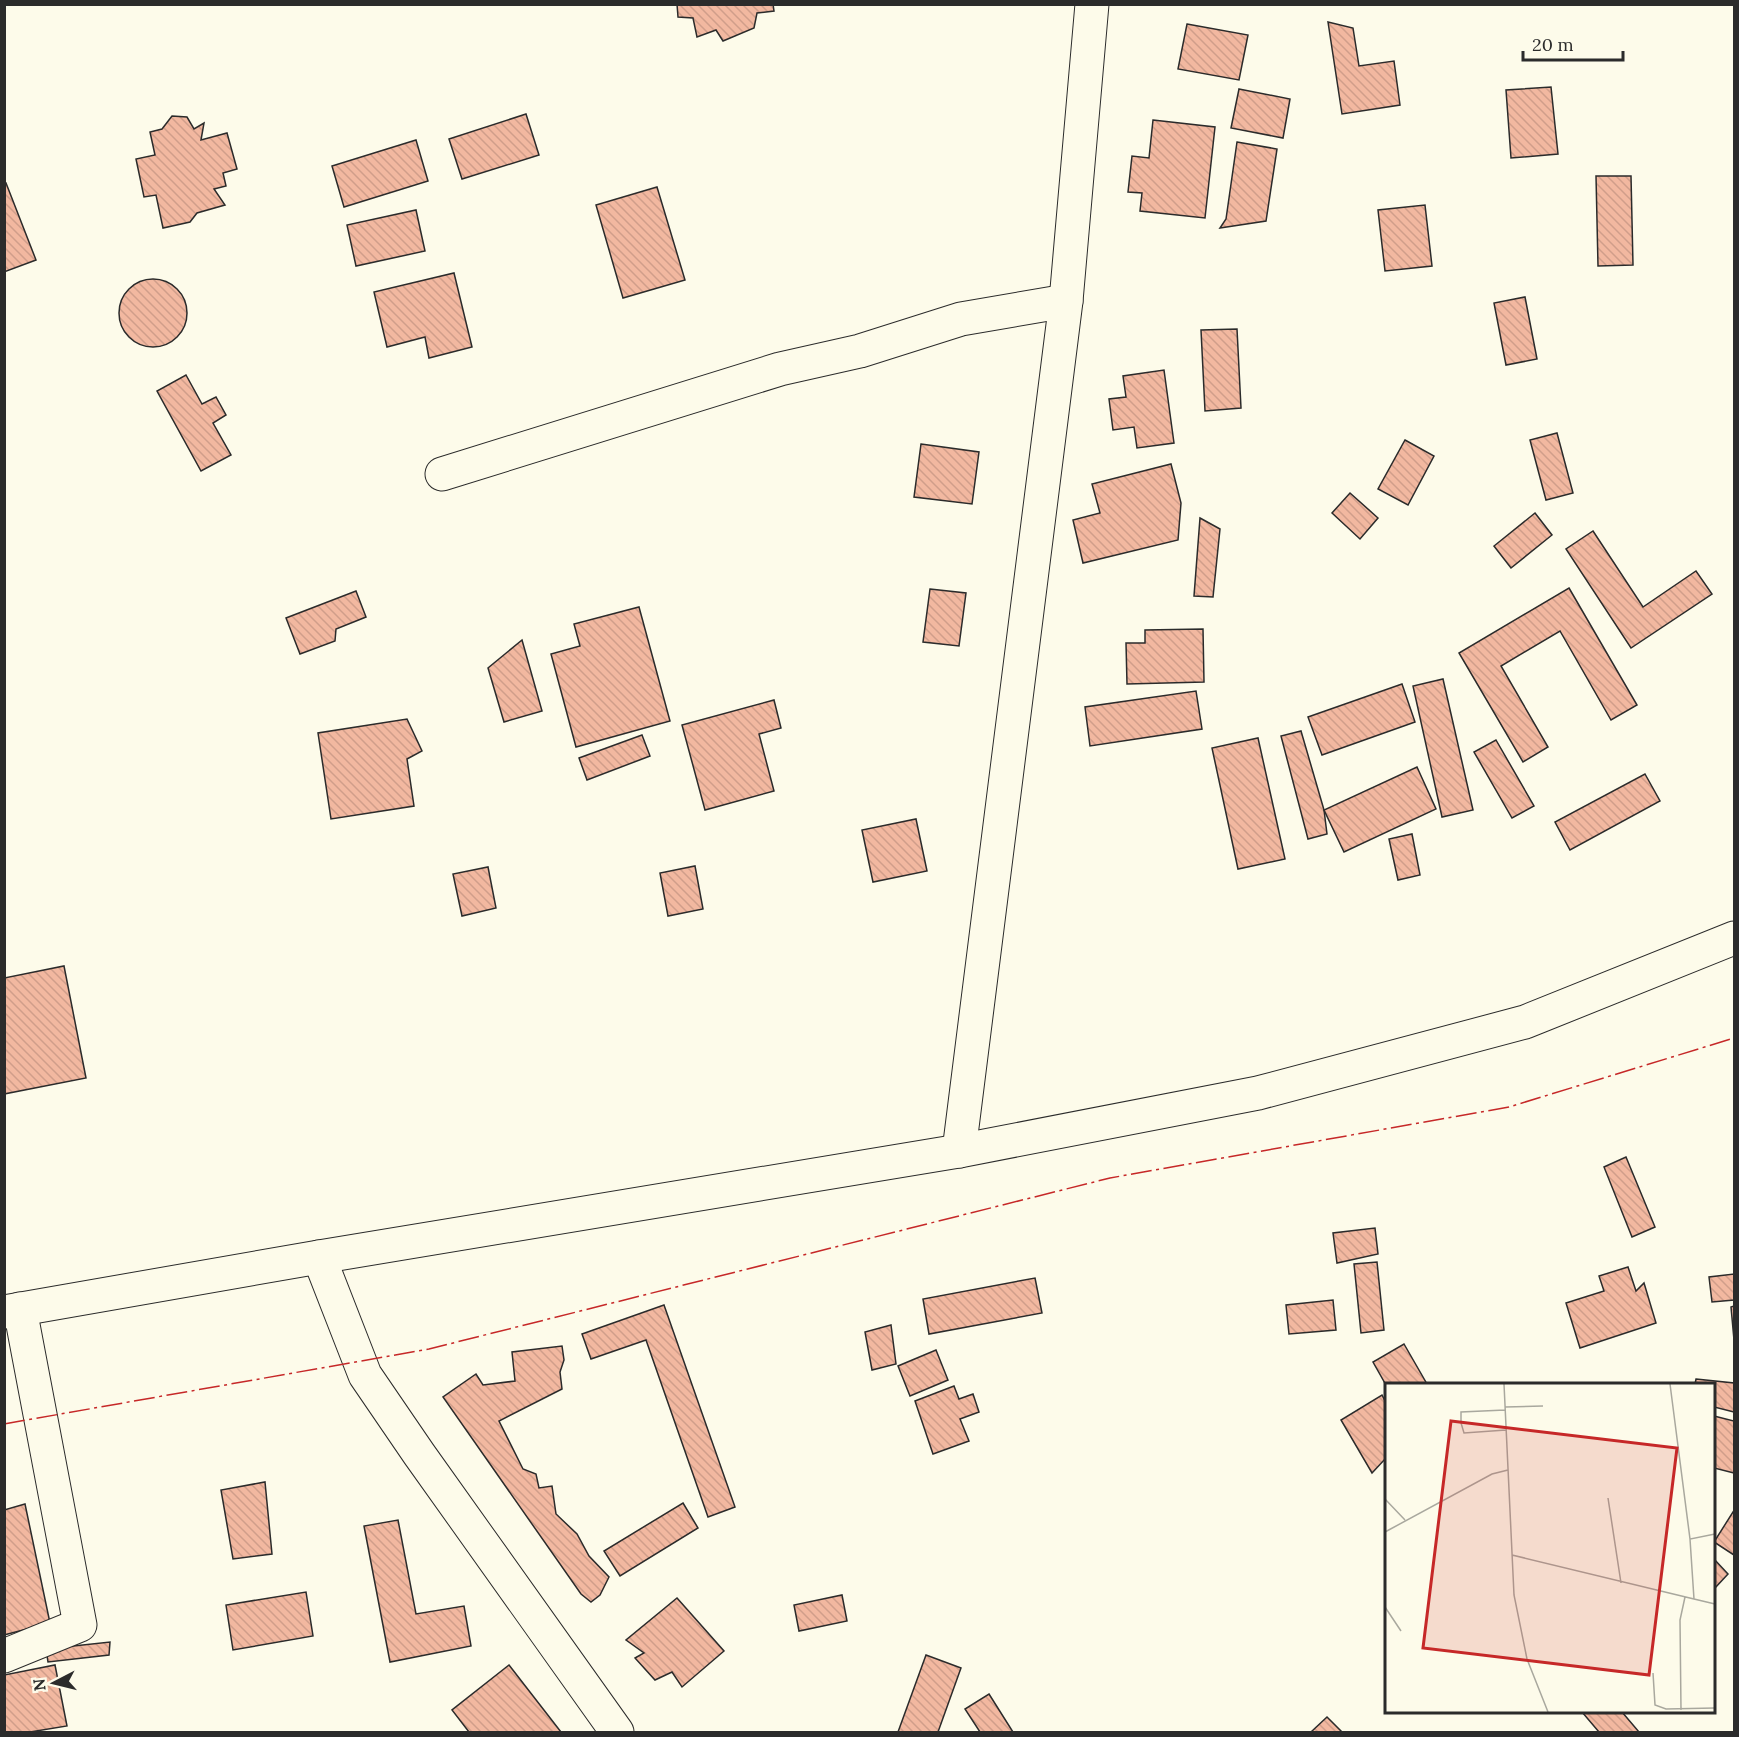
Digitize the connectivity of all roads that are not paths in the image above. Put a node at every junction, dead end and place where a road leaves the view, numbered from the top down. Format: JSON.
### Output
{"nodes":[{"id":1,"x":1092,"y":4,"type":"edge"},
{"id":2,"x":1066,"y":301,"type":"junction"},
{"id":3,"x":441,"y":474,"type":"dead end"},
{"id":4,"x":1734,"y":938,"type":"edge"},
{"id":5,"x":959,"y":1150,"type":"junction"},
{"id":6,"x":319,"y":1257,"type":"junction"},
{"id":7,"x":12,"y":1311,"type":"edge"},
{"id":8,"x":4,"y":1656,"type":"edge"},
{"id":9,"x":617,"y":1732,"type":"edge"}],
"edges":[{"from":1,"to":2,"type":"main road"},
{"from":2,"to":3,"type":"main road"},
{"from":2,"to":5,"type":"main road"},
{"from":4,"to":5,"type":"main road"},
{"from":5,"to":6,"type":"main road"},
{"from":6,"to":7,"type":"main road"},
{"from":6,"to":9,"type":"main road"},
{"from":7,"to":8,"type":"main road"}]}
